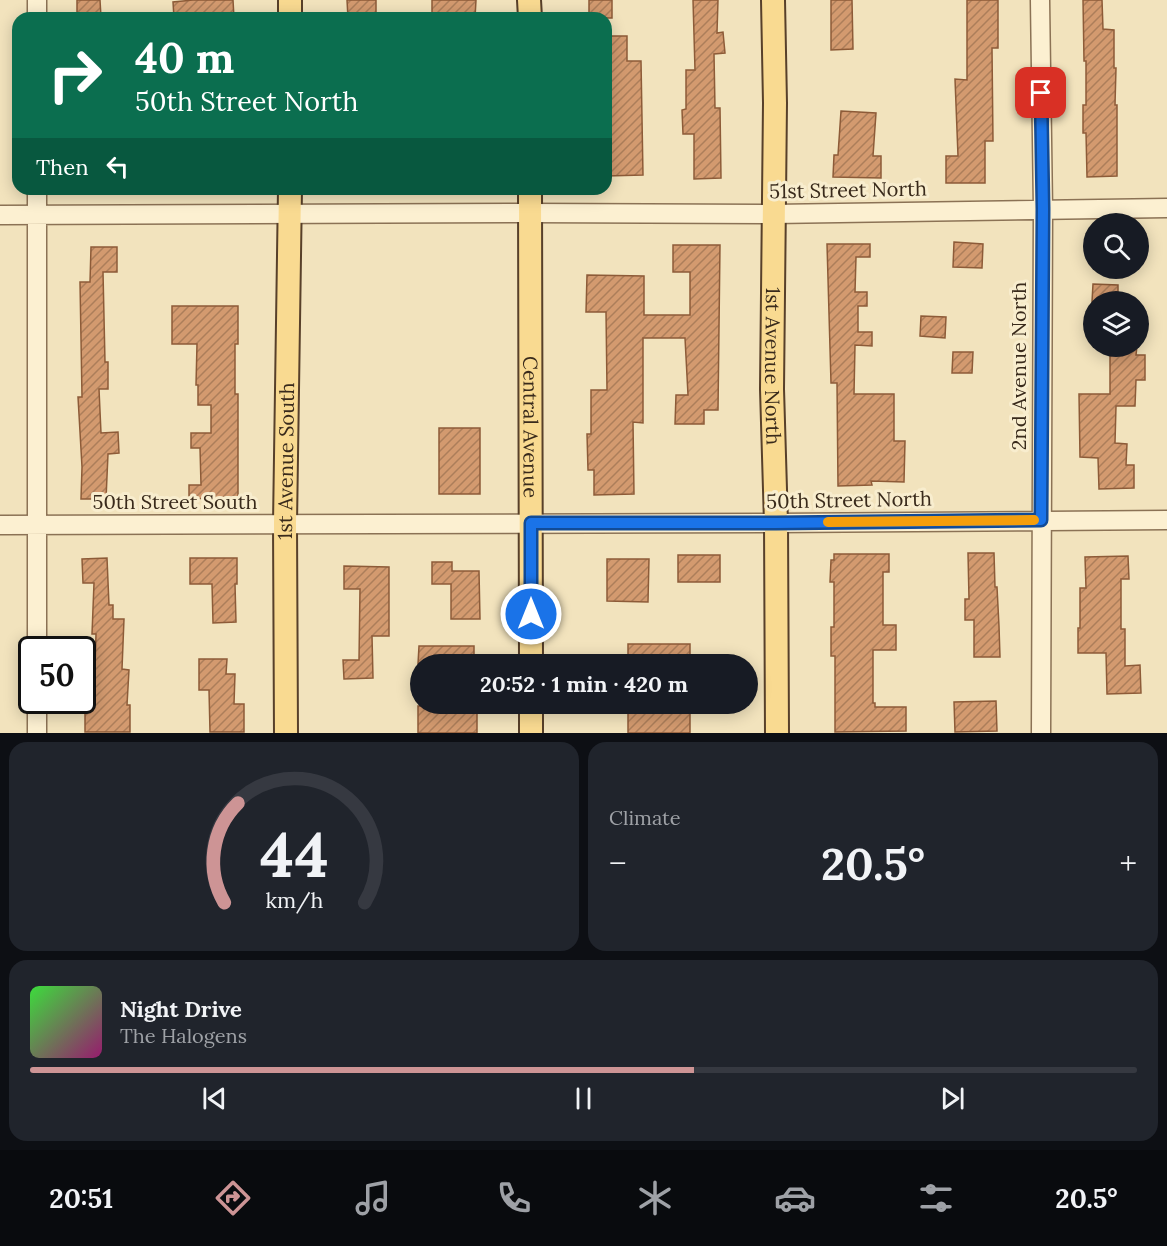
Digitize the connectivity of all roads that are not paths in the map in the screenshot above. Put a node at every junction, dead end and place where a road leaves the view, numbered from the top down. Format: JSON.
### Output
{"nodes":[{"id":1,"x":773,"y":0,"type":"edge"},
{"id":2,"x":1040,"y":0,"type":"edge"},
{"id":3,"x":38,"y":195,"type":"edge"},
{"id":4,"x":290,"y":195,"type":"edge"},
{"id":5,"x":530,"y":195,"type":"edge"},
{"id":6,"x":1167,"y":208,"type":"edge"},
{"id":7,"x":1043,"y":209,"type":"junction"},
{"id":8,"x":530,"y":213,"type":"junction"},
{"id":9,"x":290,"y":214,"type":"junction"},
{"id":10,"x":774,"y":214,"type":"junction"},
{"id":11,"x":0,"y":215,"type":"edge"},
{"id":12,"x":38,"y":215,"type":"junction"},
{"id":13,"x":1041,"y":520,"type":"junction"},
{"id":14,"x":1167,"y":520,"type":"edge"},
{"id":15,"x":531,"y":523,"type":"junction"},
{"id":16,"x":776,"y":523,"type":"junction"},
{"id":17,"x":285,"y":524,"type":"junction"},
{"id":18,"x":0,"y":525,"type":"edge"},
{"id":19,"x":38,"y":525,"type":"junction"},
{"id":20,"x":37,"y":636,"type":"edge"},
{"id":21,"x":531,"y":654,"type":"edge"},
{"id":22,"x":37,"y":714,"type":"edge"},
{"id":23,"x":531,"y":714,"type":"edge"},
{"id":24,"x":37,"y":733,"type":"edge"},
{"id":25,"x":286,"y":733,"type":"edge"},
{"id":26,"x":531,"y":733,"type":"edge"},
{"id":27,"x":777,"y":733,"type":"edge"},
{"id":28,"x":1041,"y":733,"type":"edge"}],
"edges":[{"from":1,"to":10,"type":"main road","name":"1st Avenue North"},
{"from":2,"to":7,"type":"street","name":"2nd Avenue North"},
{"from":3,"to":12,"type":"street"},
{"from":4,"to":9,"type":"main road","name":"1st Avenue South"},
{"from":5,"to":8,"type":"main road","name":"Central Avenue"},
{"from":6,"to":7,"type":"street","name":"51st Street North"},
{"from":7,"to":10,"type":"street","name":"51st Street North"},
{"from":7,"to":13,"type":"street","name":"2nd Avenue North"},
{"from":8,"to":9,"type":"street","name":"51st Street North"},
{"from":8,"to":10,"type":"street","name":"51st Street North"},
{"from":8,"to":15,"type":"main road","name":"Central Avenue"},
{"from":9,"to":12,"type":"street","name":"51st Street North"},
{"from":9,"to":17,"type":"main road","name":"1st Avenue South"},
{"from":10,"to":16,"type":"main road","name":"1st Avenue North"},
{"from":11,"to":12,"type":"street","name":"51st Street North"},
{"from":12,"to":19,"type":"street"},
{"from":13,"to":14,"type":"street","name":"50th Street North"},
{"from":13,"to":16,"type":"street","name":"50th Street North"},
{"from":13,"to":28,"type":"street","name":"2nd Avenue North"},
{"from":15,"to":16,"type":"street","name":"50th Street North"},
{"from":15,"to":17,"type":"street","name":"50th Street South"},
{"from":15,"to":21,"type":"main road","name":"Central Avenue"},
{"from":16,"to":27,"type":"main road","name":"1st Avenue North"},
{"from":17,"to":19,"type":"street","name":"50th Street South"},
{"from":17,"to":25,"type":"main road","name":"1st Avenue South"},
{"from":18,"to":19,"type":"street","name":"50th Street South"},
{"from":19,"to":20,"type":"street"},
{"from":22,"to":24,"type":"street"},
{"from":23,"to":26,"type":"main road"}]}
